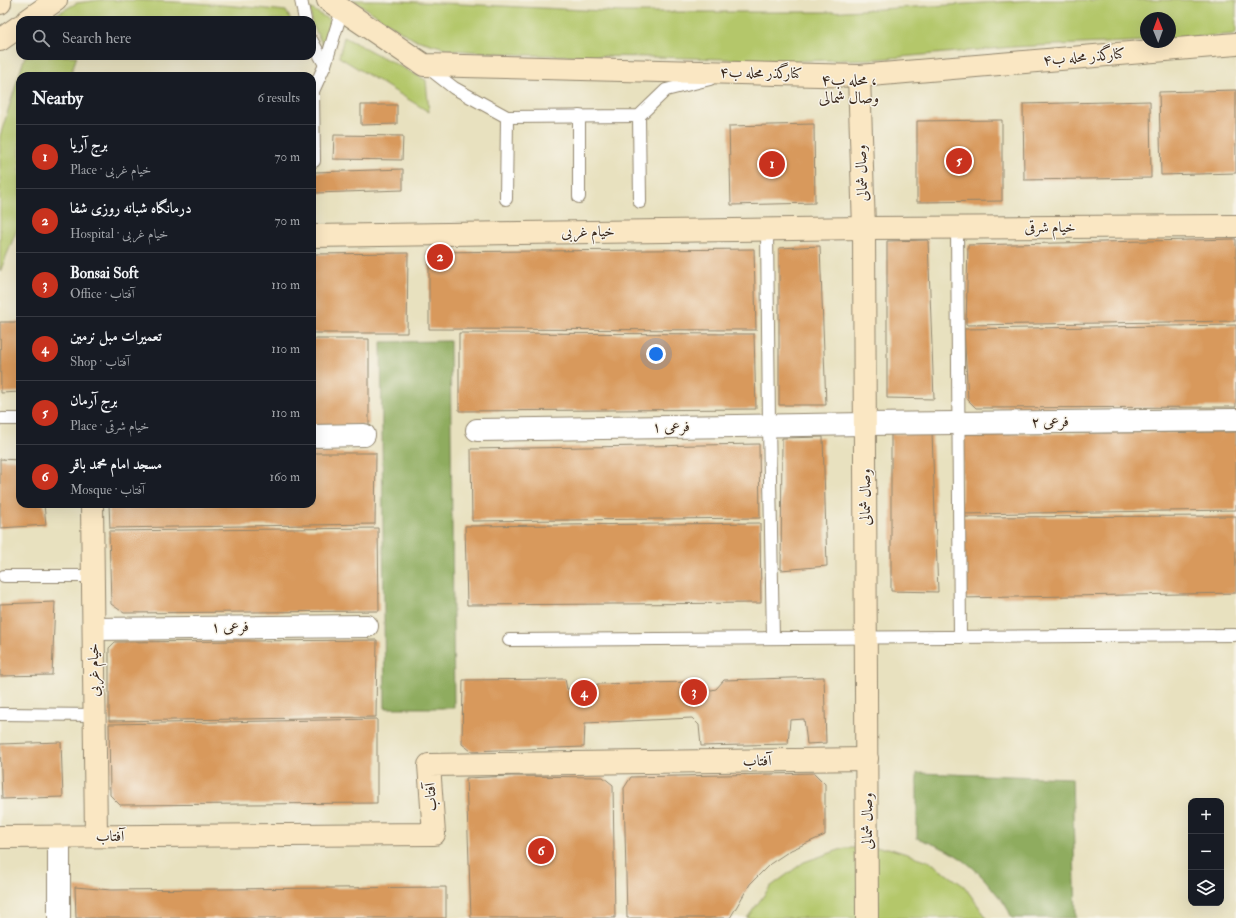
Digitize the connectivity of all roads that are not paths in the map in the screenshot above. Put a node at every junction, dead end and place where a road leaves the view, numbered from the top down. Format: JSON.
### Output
{"nodes":[{"id":1,"x":56,"y":0,"type":"edge"},
{"id":2,"x":301,"y":0,"type":"edge"},
{"id":3,"x":335,"y":5,"type":"edge"},
{"id":4,"x":34,"y":16,"type":"edge"},
{"id":5,"x":304,"y":16,"type":"edge"},
{"id":6,"x":16,"y":29,"type":"edge"},
{"id":7,"x":0,"y":40,"type":"edge"},
{"id":8,"x":1236,"y":44,"type":"edge"},
{"id":9,"x":316,"y":48,"type":"edge"},
{"id":10,"x":424,"y":64,"type":"junction"},
{"id":11,"x":325,"y":65,"type":"junction"},
{"id":12,"x":733,"y":73,"type":"junction"},
{"id":13,"x":859,"y":76,"type":"junction"},
{"id":14,"x":316,"y":84,"type":"edge"},
{"id":15,"x":579,"y":116,"type":"junction"},
{"id":16,"x":639,"y":116,"type":"junction"},
{"id":17,"x":507,"y":117,"type":"junction"},
{"id":18,"x":579,"y":197,"type":"dead end"},
{"id":19,"x":506,"y":198,"type":"dead end"},
{"id":20,"x":640,"y":202,"type":"dead end"},
{"id":21,"x":1236,"y":226,"type":"edge"},
{"id":22,"x":864,"y":228,"type":"junction"},
{"id":23,"x":956,"y":228,"type":"junction"},
{"id":24,"x":767,"y":230,"type":"junction"},
{"id":25,"x":316,"y":236,"type":"edge"},
{"id":26,"x":2,"y":419,"type":"dead end"},
{"id":27,"x":16,"y":419,"type":"edge"},
{"id":28,"x":1236,"y":420,"type":"edge"},
{"id":29,"x":957,"y":423,"type":"junction"},
{"id":30,"x":865,"y":424,"type":"junction"},
{"id":31,"x":769,"y":425,"type":"junction"},
{"id":32,"x":477,"y":430,"type":"dead end"},
{"id":33,"x":364,"y":435,"type":"dead end"},
{"id":34,"x":316,"y":436,"type":"edge"},
{"id":35,"x":92,"y":508,"type":"edge"},
{"id":36,"x":4,"y":576,"type":"dead end"},
{"id":37,"x":93,"y":576,"type":"junction"},
{"id":38,"x":367,"y":626,"type":"dead end"},
{"id":39,"x":94,"y":629,"type":"junction"},
{"id":40,"x":1236,"y":635,"type":"edge"},
{"id":41,"x":866,"y":637,"type":"junction"},
{"id":42,"x":960,"y":637,"type":"junction"},
{"id":43,"x":774,"y":638,"type":"junction"},
{"id":44,"x":509,"y":640,"type":"dead end"},
{"id":45,"x":0,"y":714,"type":"edge"},
{"id":46,"x":95,"y":715,"type":"junction"},
{"id":47,"x":867,"y":759,"type":"junction"},
{"id":48,"x":59,"y":836,"type":"junction"},
{"id":49,"x":96,"y":836,"type":"junction"},
{"id":50,"x":0,"y":837,"type":"edge"},
{"id":51,"x":59,"y":918,"type":"edge"},
{"id":52,"x":867,"y":918,"type":"edge"}],
"edges":[{"from":1,"to":4,"type":"street"},
{"from":2,"to":5,"type":"lane"},
{"from":3,"to":10,"type":"street"},
{"from":3,"to":11,"type":"lane"},
{"from":6,"to":7,"type":"street"},
{"from":8,"to":13,"type":"street","name":"کنارگذر محله ب۴"},
{"from":9,"to":11,"type":"lane"},
{"from":10,"to":12,"type":"street","name":"کنارگذر محله ب۴"},
{"from":10,"to":17,"type":"lane"},
{"from":11,"to":14,"type":"lane"},
{"from":12,"to":13,"type":"street","name":"کنارگذر محله ب۴"},
{"from":12,"to":16,"type":"lane"},
{"from":13,"to":22,"type":"street","name":"وصال شمالی"},
{"from":15,"to":16,"type":"lane"},
{"from":15,"to":17,"type":"lane"},
{"from":15,"to":18,"type":"lane"},
{"from":16,"to":20,"type":"lane"},
{"from":17,"to":19,"type":"lane"},
{"from":21,"to":23,"type":"street","name":"خیام شرقی"},
{"from":22,"to":23,"type":"street","name":"خیام شرقی"},
{"from":22,"to":24,"type":"street","name":"خیام غربی"},
{"from":22,"to":30,"type":"street","name":"وصال شمالی"},
{"from":23,"to":29,"type":"lane"},
{"from":24,"to":25,"type":"street","name":"خیام غربی"},
{"from":24,"to":31,"type":"lane"},
{"from":26,"to":27,"type":"lane"},
{"from":28,"to":29,"type":"street","name":"فرعی ۲"},
{"from":29,"to":30,"type":"street","name":"فرعی ۲"},
{"from":29,"to":42,"type":"lane"},
{"from":30,"to":31,"type":"street","name":"فرعی ۱"},
{"from":30,"to":41,"type":"street","name":"وصال شمالی"},
{"from":31,"to":32,"type":"street","name":"فرعی ۱"},
{"from":31,"to":43,"type":"lane"},
{"from":33,"to":34,"type":"street"},
{"from":35,"to":37,"type":"street","name":"خیام غربی"},
{"from":36,"to":37,"type":"lane"},
{"from":37,"to":39,"type":"street","name":"خیام غربی"},
{"from":38,"to":39,"type":"street","name":"فرعی ۱"},
{"from":39,"to":46,"type":"street","name":"خیام غربی"},
{"from":40,"to":42,"type":"lane"},
{"from":41,"to":42,"type":"lane"},
{"from":41,"to":43,"type":"lane"},
{"from":41,"to":47,"type":"street","name":"وصال شمالی"},
{"from":43,"to":44,"type":"lane"},
{"from":45,"to":46,"type":"lane"},
{"from":46,"to":49,"type":"street","name":"خیام غربی"},
{"from":47,"to":49,"type":"street","name":"آفتاب"},
{"from":47,"to":52,"type":"street","name":"وصال شمالی"},
{"from":48,"to":49,"type":"street","name":"آفتاب"},
{"from":48,"to":50,"type":"street","name":"آفتاب"},
{"from":48,"to":51,"type":"street"}]}
